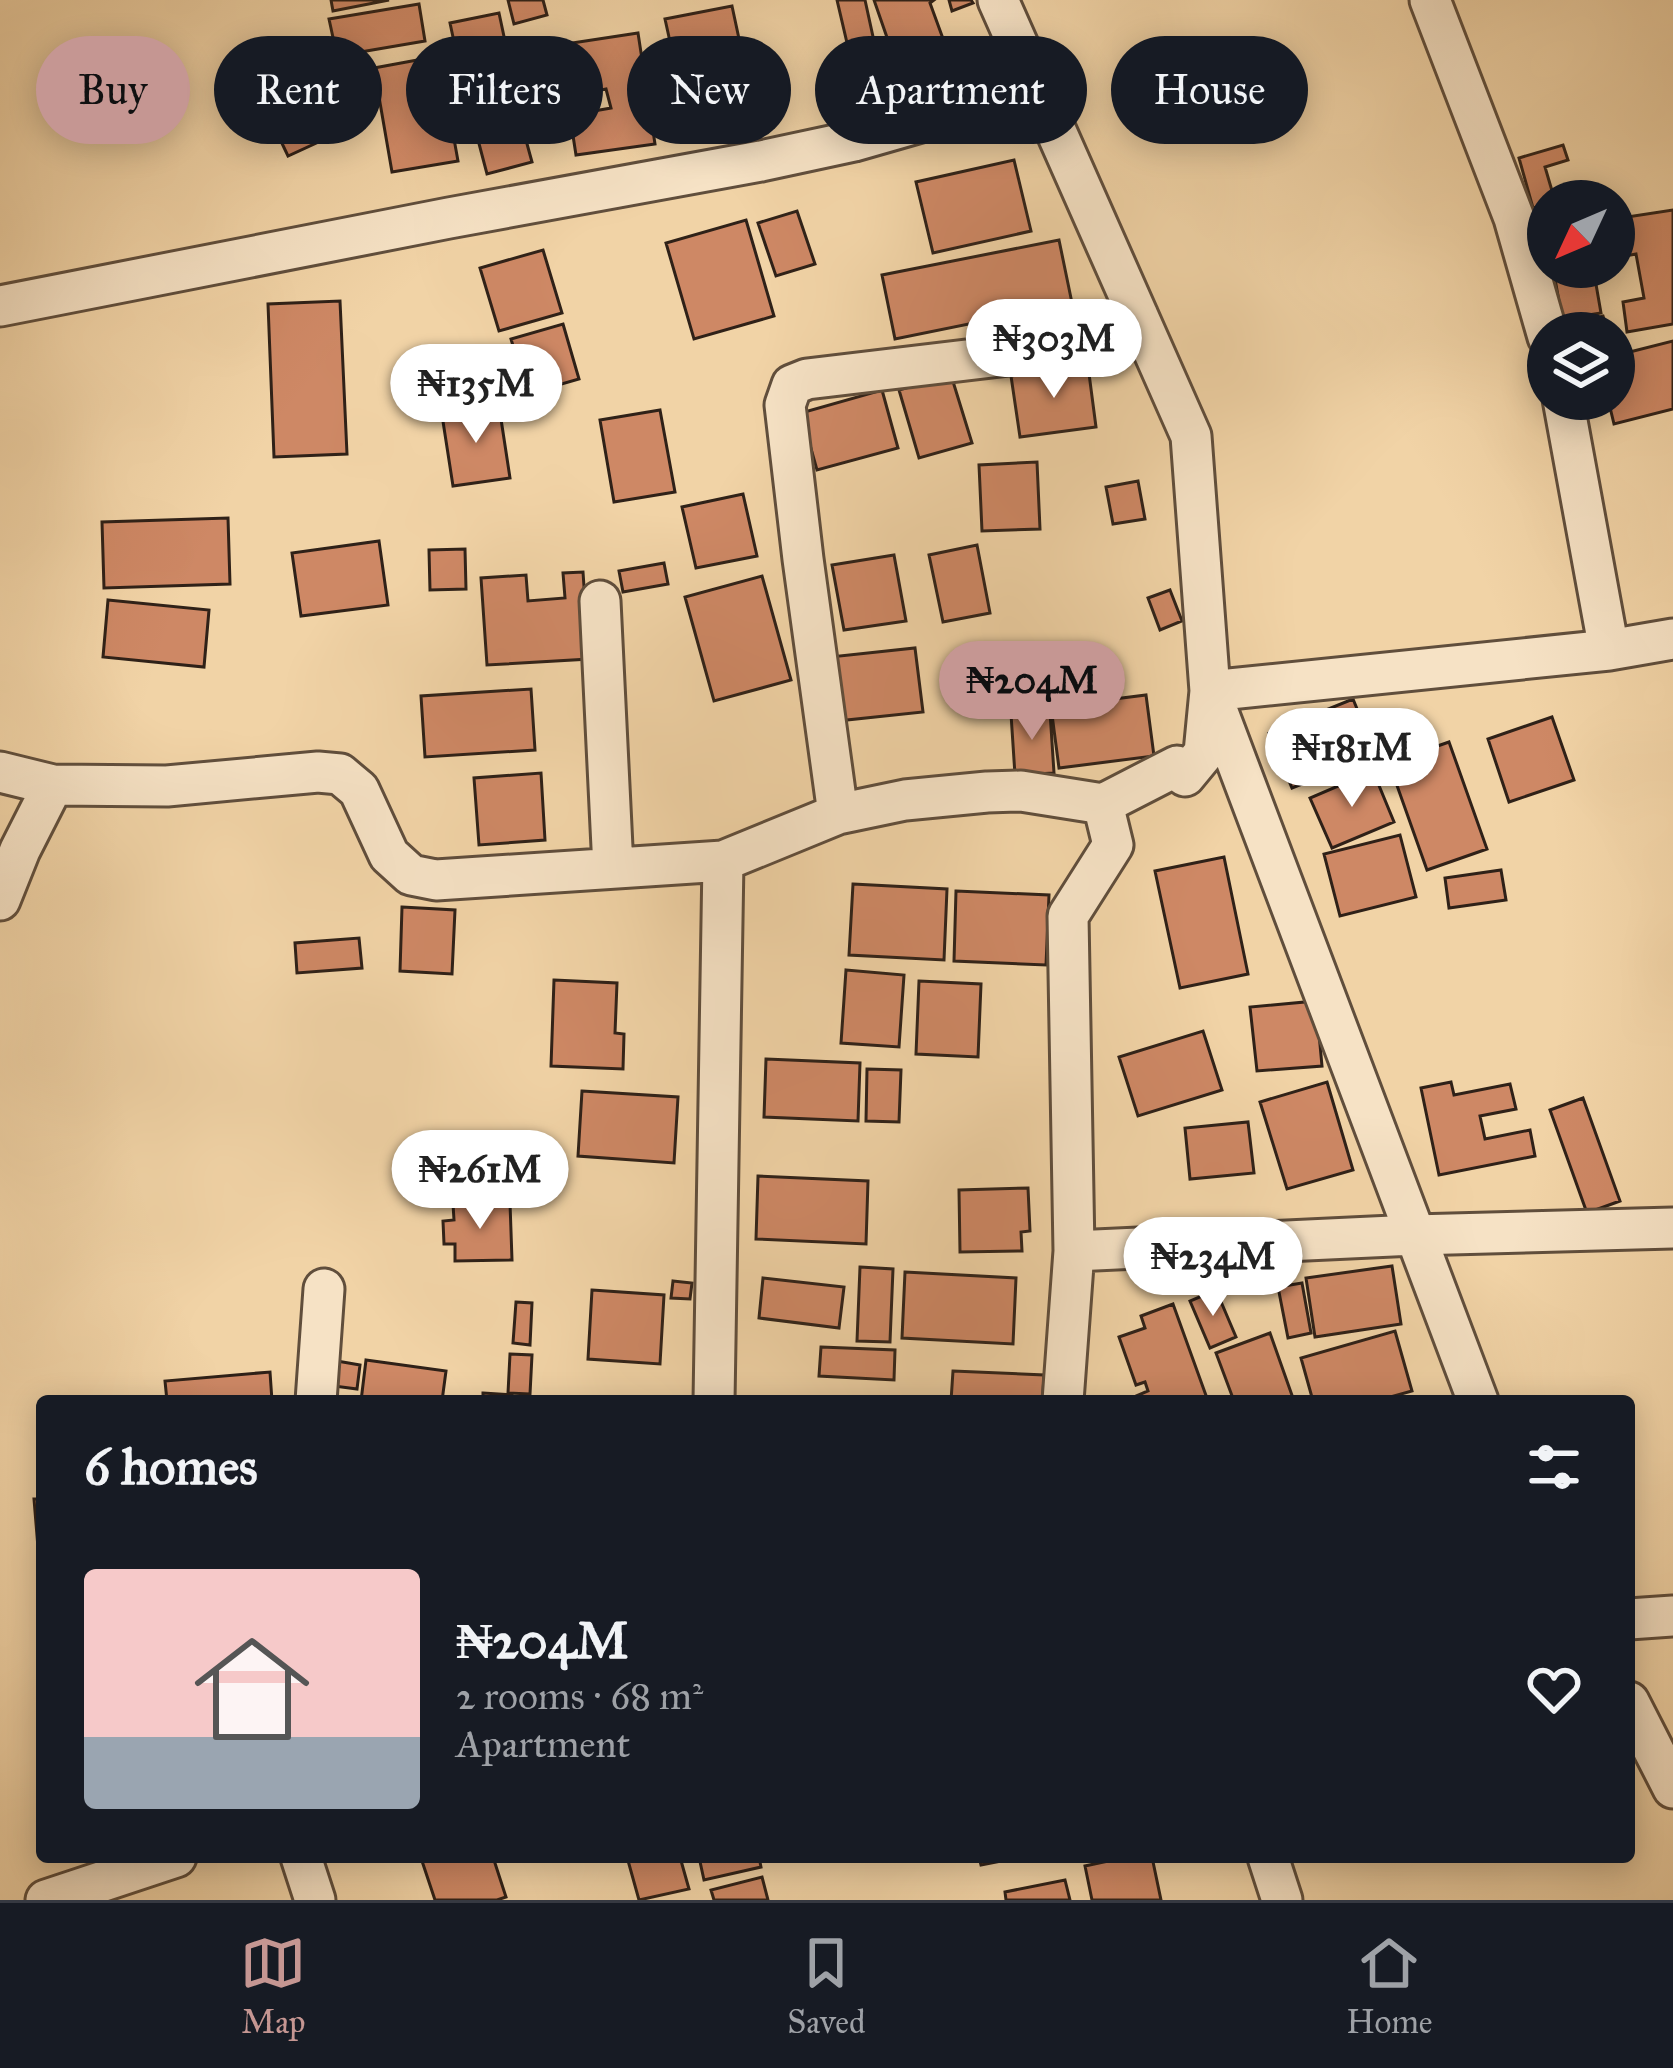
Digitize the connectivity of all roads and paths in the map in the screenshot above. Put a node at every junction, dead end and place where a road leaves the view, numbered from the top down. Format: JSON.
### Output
{"nodes":[{"id":1,"x":998,"y":0,"type":"edge"},
{"id":2,"x":1430,"y":0,"type":"edge"},
{"id":3,"x":1015,"y":36,"type":"edge"},
{"id":4,"x":840,"y":144,"type":"edge"},
{"id":5,"x":1063,"y":144,"type":"edge"},
{"id":6,"x":0,"y":306,"type":"edge"},
{"id":7,"x":1541,"y":312,"type":"edge"},
{"id":8,"x":1138,"y":316,"type":"junction"},
{"id":9,"x":1567,"y":420,"type":"edge"},
{"id":10,"x":600,"y":601,"type":"dead end"},
{"id":11,"x":1673,"y":640,"type":"edge"},
{"id":12,"x":1609,"y":650,"type":"junction"},
{"id":13,"x":1210,"y":691,"type":"junction"},
{"id":14,"x":0,"y":772,"type":"edge"},
{"id":15,"x":52,"y":784,"type":"junction"},
{"id":16,"x":1103,"y":804,"type":"junction"},
{"id":17,"x":838,"y":814,"type":"junction"},
{"id":18,"x":723,"y":861,"type":"junction"},
{"id":19,"x":613,"y":868,"type":"junction"},
{"id":20,"x":0,"y":900,"type":"edge"},
{"id":21,"x":1673,"y":1228,"type":"edge"},
{"id":22,"x":1414,"y":1234,"type":"junction"},
{"id":23,"x":1074,"y":1251,"type":"junction"},
{"id":24,"x":324,"y":1289,"type":"dead end"},
{"id":25,"x":316,"y":1395,"type":"edge"},
{"id":26,"x":713,"y":1395,"type":"edge"},
{"id":27,"x":1064,"y":1395,"type":"edge"},
{"id":28,"x":1476,"y":1395,"type":"edge"},
{"id":29,"x":1673,"y":1616,"type":"edge"},
{"id":30,"x":1635,"y":1618,"type":"edge"},
{"id":31,"x":1635,"y":1714,"type":"edge"},
{"id":32,"x":1673,"y":1788,"type":"edge"},
{"id":33,"x":158,"y":1863,"type":"edge"},
{"id":34,"x":303,"y":1863,"type":"edge"},
{"id":35,"x":1270,"y":1863,"type":"edge"},
{"id":36,"x":46,"y":1900,"type":"edge"},
{"id":37,"x":314,"y":1900,"type":"edge"},
{"id":38,"x":1282,"y":1900,"type":"edge"}],
"edges":[{"from":1,"to":3,"type":"street"},
{"from":2,"to":7,"type":"street"},
{"from":4,"to":6,"type":"street"},
{"from":5,"to":8,"type":"street"},
{"from":8,"to":13,"type":"street"},
{"from":8,"to":17,"type":"street"},
{"from":9,"to":12,"type":"street"},
{"from":10,"to":19,"type":"street"},
{"from":11,"to":12,"type":"street"},
{"from":12,"to":13,"type":"street"},
{"from":13,"to":16,"type":"street"},
{"from":13,"to":22,"type":"street"},
{"from":14,"to":15,"type":"street"},
{"from":15,"to":19,"type":"street"},
{"from":15,"to":20,"type":"street"},
{"from":16,"to":17,"type":"street"},
{"from":16,"to":23,"type":"street"},
{"from":17,"to":18,"type":"street"},
{"from":18,"to":19,"type":"street"},
{"from":18,"to":26,"type":"street"},
{"from":21,"to":22,"type":"street"},
{"from":22,"to":23,"type":"street"},
{"from":22,"to":28,"type":"street"},
{"from":23,"to":27,"type":"street"},
{"from":24,"to":25,"type":"street"},
{"from":29,"to":30,"type":"street"},
{"from":31,"to":32,"type":"street"},
{"from":33,"to":36,"type":"street"},
{"from":34,"to":37,"type":"street"},
{"from":35,"to":38,"type":"street"}]}
